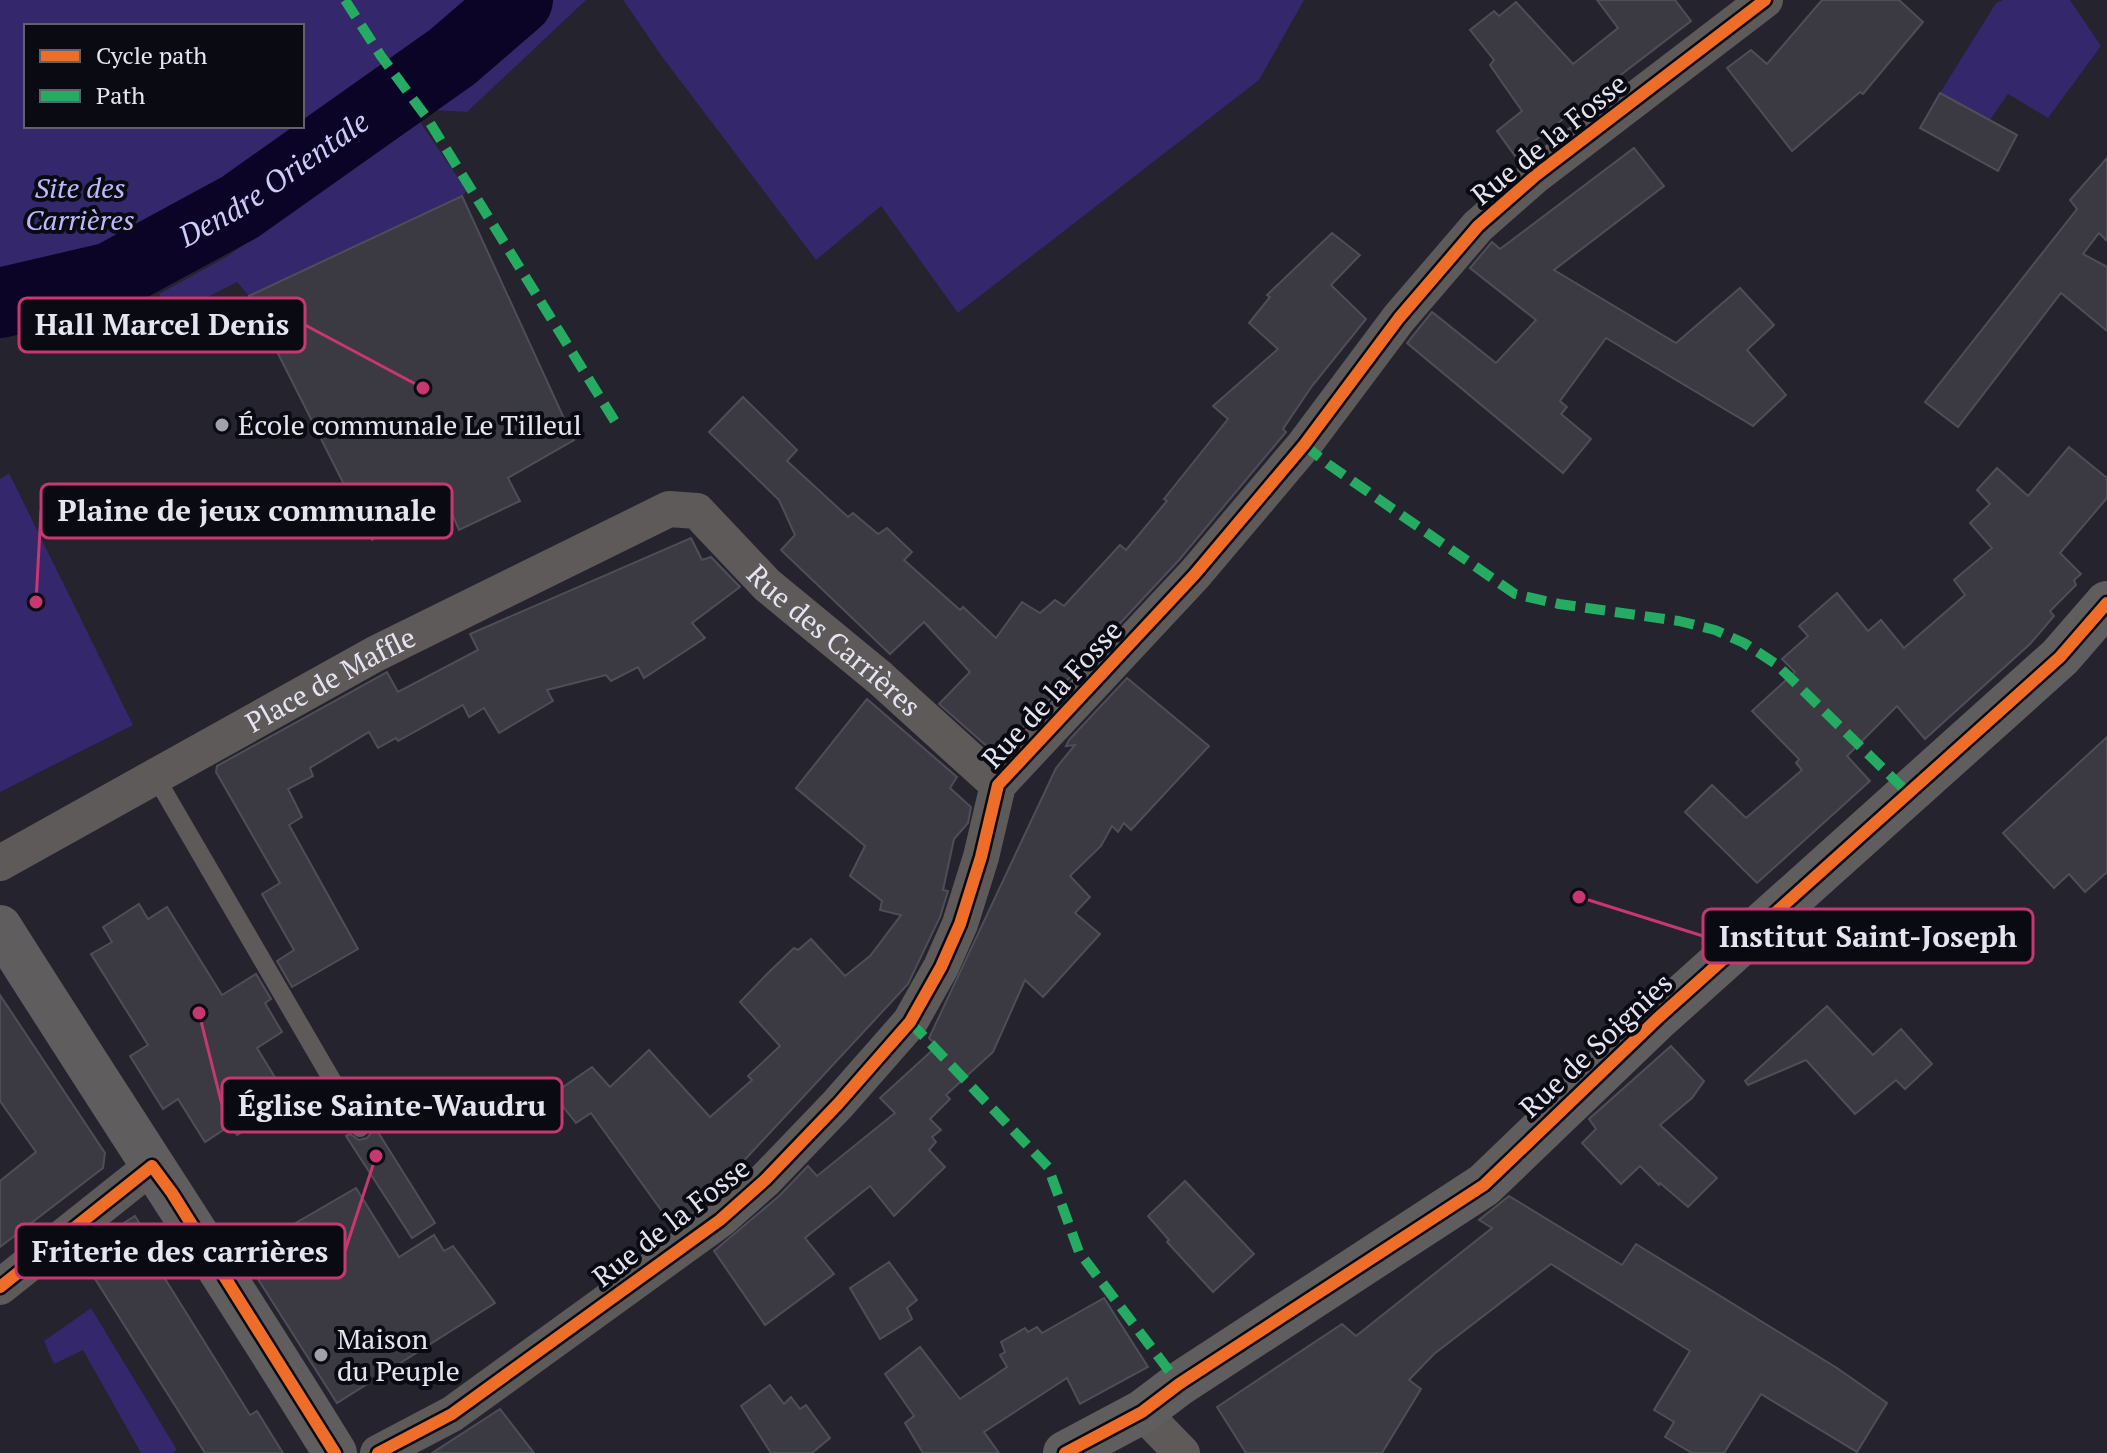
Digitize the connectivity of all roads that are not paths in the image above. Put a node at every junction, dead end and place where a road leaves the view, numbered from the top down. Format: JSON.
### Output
{"nodes":[{"id":1,"x":1765,"y":0,"type":"edge"},
{"id":2,"x":669,"y":509,"type":"joint"},
{"id":3,"x":2107,"y":603,"type":"edge"},
{"id":4,"x":155,"y":776,"type":"junction"},
{"id":5,"x":998,"y":785,"type":"junction"},
{"id":6,"x":0,"y":863,"type":"edge"},
{"id":7,"x":0,"y":927,"type":"edge"},
{"id":8,"x":360,"y":1128,"type":"dead end"},
{"id":9,"x":152,"y":1166,"type":"junction"},
{"id":10,"x":0,"y":1287,"type":"edge"},
{"id":11,"x":1142,"y":1412,"type":"junction"},
{"id":12,"x":335,"y":1453,"type":"edge"},
{"id":13,"x":378,"y":1453,"type":"edge"},
{"id":14,"x":1065,"y":1453,"type":"edge"},
{"id":15,"x":1182,"y":1453,"type":"edge"}],
"edges":[{"from":1,"to":5,"type":"street","name":"Rue de la Fosse"},
{"from":2,"to":4,"type":"street","name":"Place de Maffle"},
{"from":2,"to":5,"type":"street","name":"Rue des Carrières"},
{"from":3,"to":11,"type":"street","name":"Rue de Soignies"},
{"from":4,"to":6,"type":"street","name":"Place de Maffle"},
{"from":4,"to":8,"type":"lane"},
{"from":5,"to":13,"type":"street","name":"Rue de la Fosse"},
{"from":7,"to":9,"type":"street"},
{"from":9,"to":10,"type":"street"},
{"from":9,"to":12,"type":"street"},
{"from":11,"to":14,"type":"street","name":"Rue de Soignies"},
{"from":11,"to":15,"type":"street"}]}
